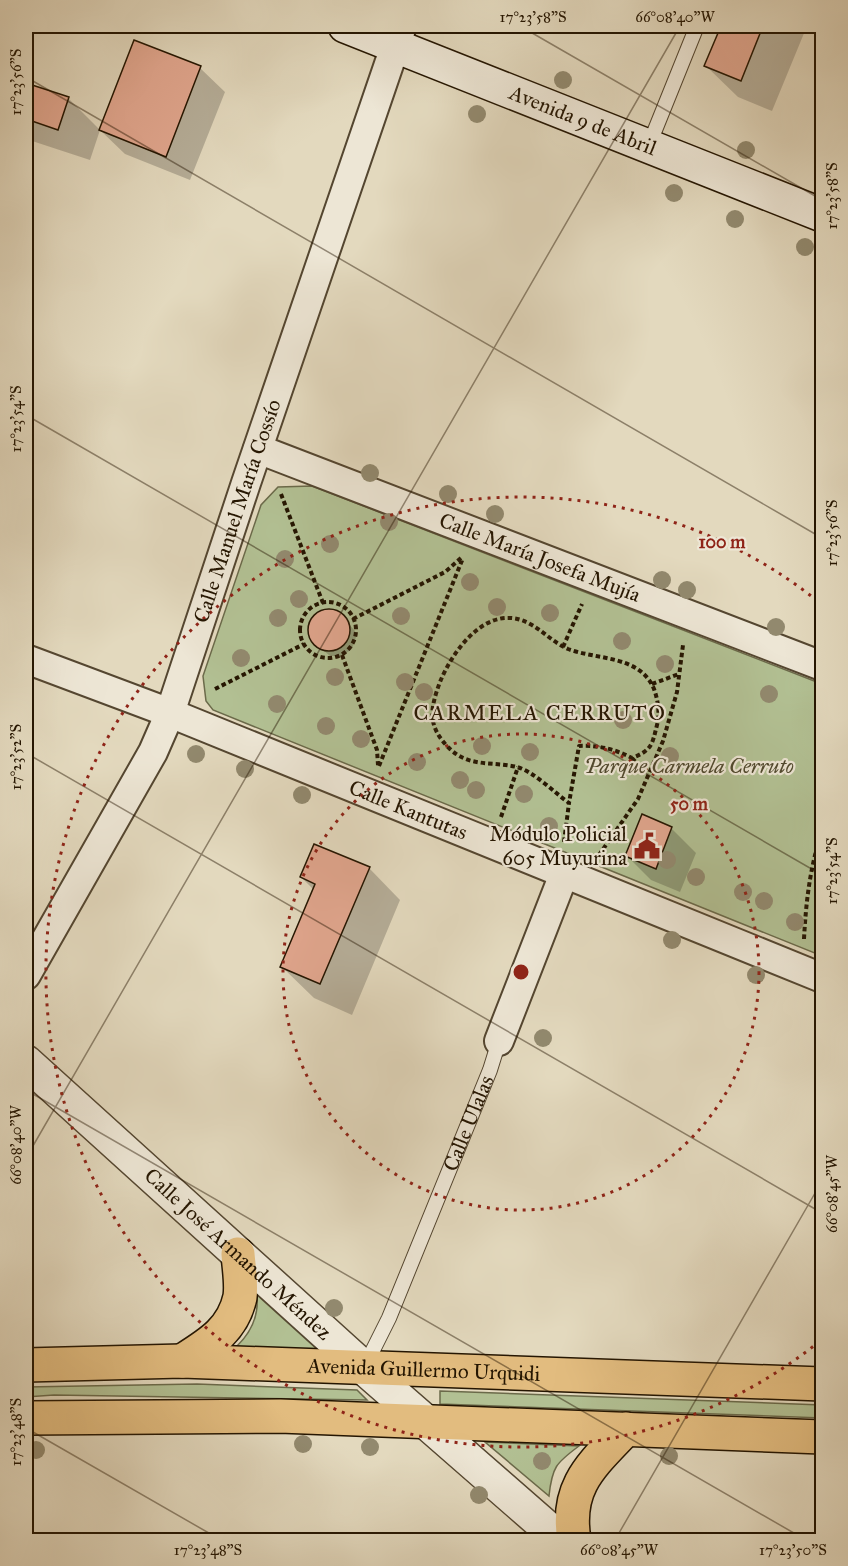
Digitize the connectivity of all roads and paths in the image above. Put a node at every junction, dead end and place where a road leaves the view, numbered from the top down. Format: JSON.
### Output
{"nodes":[{"id":1,"x":345,"y":26,"type":"edge"},
{"id":2,"x":697,"y":26,"type":"edge"},
{"id":3,"x":398,"y":36,"type":"edge"},
{"id":4,"x":649,"y":145,"type":"junction"},
{"id":5,"x":822,"y":215,"type":"edge"},
{"id":6,"x":258,"y":449,"type":"junction"},
{"id":7,"x":281,"y":494,"type":"dead end"},
{"id":8,"x":583,"y":602,"type":"dead end"},
{"id":9,"x":322,"y":603,"type":"junction"},
{"id":10,"x":354,"y":619,"type":"junction"},
{"id":11,"x":684,"y":641,"type":"dead end"},
{"id":12,"x":304,"y":644,"type":"junction"},
{"id":13,"x":563,"y":647,"type":"junction"},
{"id":14,"x":342,"y":655,"type":"junction"},
{"id":15,"x":26,"y":659,"type":"edge"},
{"id":16,"x":822,"y":666,"type":"edge"},
{"id":17,"x":679,"y":674,"type":"junction"},
{"id":18,"x":652,"y":684,"type":"junction"},
{"id":19,"x":214,"y":689,"type":"dead end"},
{"id":20,"x":170,"y":713,"type":"junction"},
{"id":21,"x":632,"y":758,"type":"junction"},
{"id":22,"x":518,"y":767,"type":"junction"},
{"id":23,"x":647,"y":775,"type":"junction"},
{"id":24,"x":569,"y":803,"type":"junction"},
{"id":25,"x":501,"y":818,"type":"dead end"},
{"id":26,"x":822,"y":831,"type":"edge"},
{"id":27,"x":564,"y":843,"type":"dead end"},
{"id":28,"x":598,"y":856,"type":"dead end"},
{"id":29,"x":564,"y":874,"type":"junction"},
{"id":30,"x":804,"y":940,"type":"dead end"},
{"id":31,"x":26,"y":975,"type":"edge"},
{"id":32,"x":822,"y":978,"type":"edge"},
{"id":33,"x":499,"y":1041,"type":"joint"},
{"id":34,"x":26,"y":1062,"type":"edge"},
{"id":35,"x":238,"y":1254,"type":"junction"},
{"id":36,"x":182,"y":1361,"type":"junction"},
{"id":37,"x":26,"y":1365,"type":"edge"},
{"id":38,"x":364,"y":1368,"type":"junction"},
{"id":39,"x":822,"y":1384,"type":"edge"},
{"id":40,"x":26,"y":1418,"type":"edge"},
{"id":41,"x":428,"y":1423,"type":"junction"},
{"id":42,"x":626,"y":1429,"type":"junction"},
{"id":43,"x":822,"y":1437,"type":"edge"},
{"id":44,"x":561,"y":1540,"type":"edge"},
{"id":45,"x":574,"y":1540,"type":"edge"}],
"edges":[{"from":1,"to":3,"type":"street","name":"Avenida 9 de Abril"},
{"from":2,"to":4,"type":"lane"},
{"from":3,"to":4,"type":"street","name":"Avenida 9 de Abril"},
{"from":3,"to":6,"type":"street","name":"Calle Manuel María Cossío"},
{"from":4,"to":5,"type":"street","name":"Avenida 9 de Abril"},
{"from":6,"to":16,"type":"street","name":"Calle María Josefa Mujía"},
{"from":6,"to":20,"type":"street","name":"Calle Manuel María Cossío"},
{"from":7,"to":9,"type":"path"},
{"from":8,"to":13,"type":"path"},
{"from":9,"to":10,"type":"path"},
{"from":9,"to":12,"type":"path"},
{"from":10,"to":14,"type":"path"},
{"from":10,"to":14,"type":"path"},
{"from":11,"to":17,"type":"path"},
{"from":12,"to":14,"type":"path"},
{"from":12,"to":19,"type":"path"},
{"from":13,"to":18,"type":"path"},
{"from":13,"to":22,"type":"path"},
{"from":15,"to":20,"type":"street","name":"Calle Kantutas"},
{"from":17,"to":18,"type":"path"},
{"from":17,"to":23,"type":"path"},
{"from":18,"to":21,"type":"path"},
{"from":20,"to":29,"type":"street","name":"Calle Kantutas"},
{"from":20,"to":31,"type":"street","name":"Calle Manuel María Cossío"},
{"from":21,"to":23,"type":"path"},
{"from":21,"to":24,"type":"path"},
{"from":22,"to":24,"type":"path"},
{"from":22,"to":25,"type":"path"},
{"from":23,"to":28,"type":"path"},
{"from":24,"to":27,"type":"path"},
{"from":26,"to":30,"type":"path"},
{"from":29,"to":32,"type":"street","name":"Calle Kantutas"},
{"from":29,"to":33,"type":"street","name":"Calle Ulalas"},
{"from":33,"to":38,"type":"lane","name":"Calle Ulalas"},
{"from":34,"to":35,"type":"street","name":"Calle José Armando Méndez"},
{"from":35,"to":36,"type":"main road"},
{"from":35,"to":38,"type":"street","name":"Calle José Armando Méndez"},
{"from":36,"to":37,"type":"main road","name":"Avenida Guillermo Urquidi"},
{"from":36,"to":38,"type":"main road","name":"Avenida Guillermo Urquidi"},
{"from":38,"to":39,"type":"main road","name":"Avenida Guillermo Urquidi"},
{"from":38,"to":41,"type":"street","name":"Calle José Armando Méndez"},
{"from":40,"to":41,"type":"main road"},
{"from":41,"to":42,"type":"main road"},
{"from":41,"to":44,"type":"street","name":"Calle José Armando Méndez"},
{"from":42,"to":43,"type":"main road"},
{"from":42,"to":45,"type":"main road"}]}
